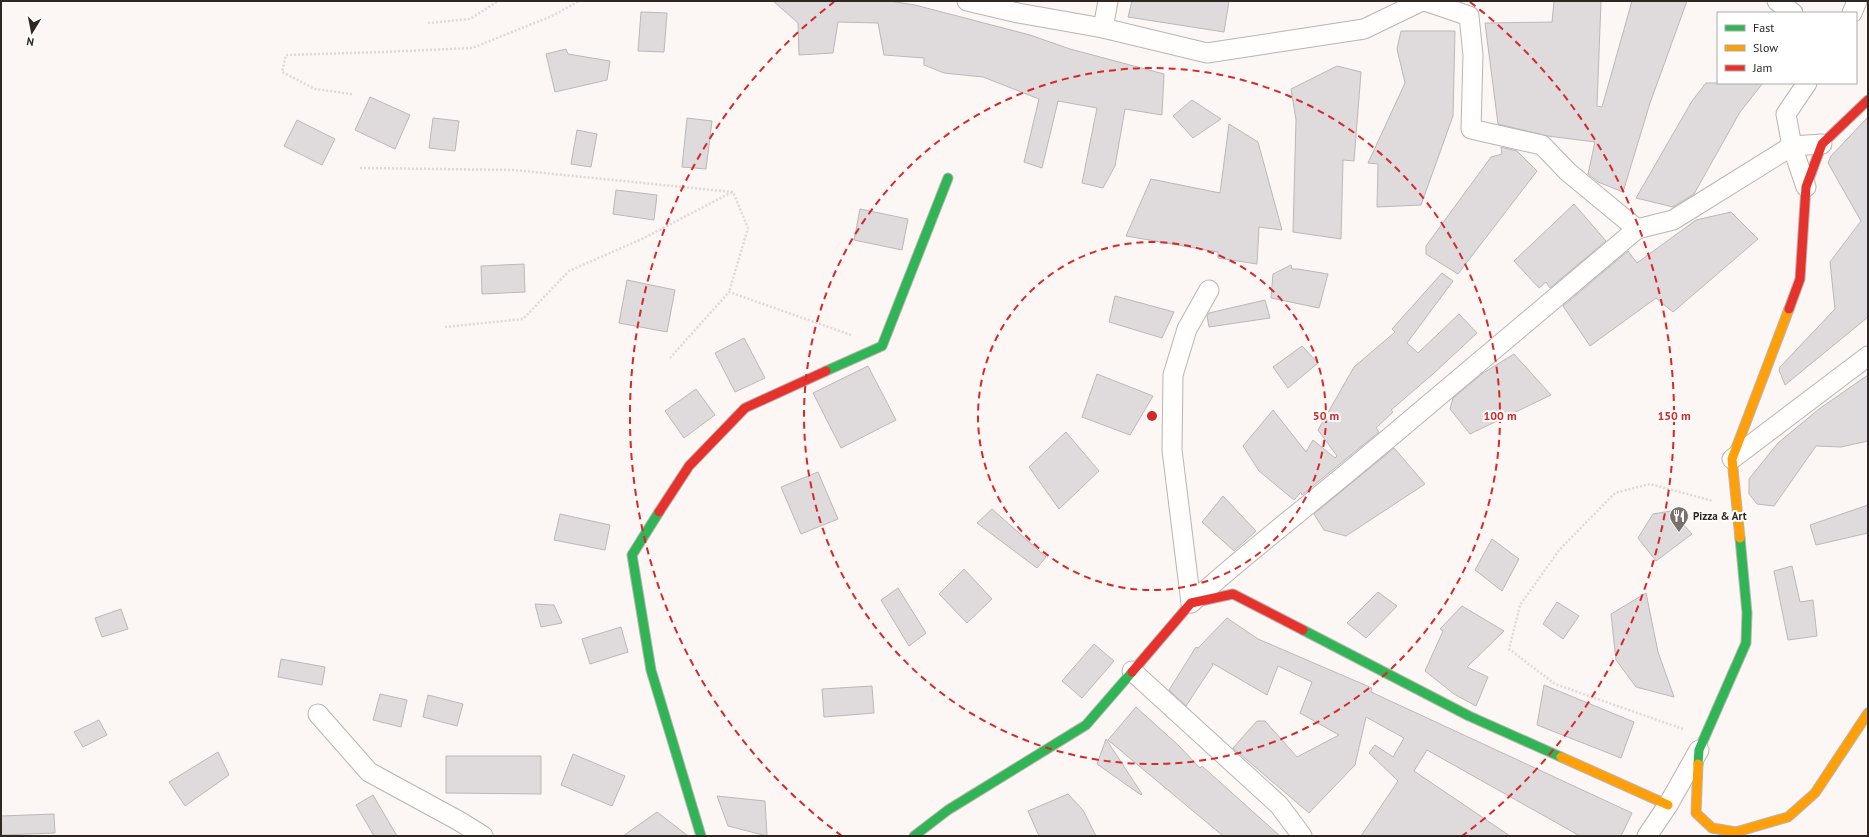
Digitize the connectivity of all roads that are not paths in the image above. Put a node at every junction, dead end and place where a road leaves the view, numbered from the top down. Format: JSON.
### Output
{"nodes":[{"id":1,"x":967,"y":1,"type":"edge"},
{"id":2,"x":1108,"y":1,"type":"edge"},
{"id":3,"x":1422,"y":1,"type":"edge"},
{"id":4,"x":1425,"y":1,"type":"edge"},
{"id":5,"x":1777,"y":1,"type":"edge"},
{"id":6,"x":1858,"y":1,"type":"edge"},
{"id":7,"x":1791,"y":12,"type":"edge"},
{"id":8,"x":1852,"y":12,"type":"edge"},
{"id":9,"x":1103,"y":28,"type":"junction"},
{"id":10,"x":1806,"y":84,"type":"edge"},
{"id":11,"x":1868,"y":100,"type":"edge"},
{"id":12,"x":1822,"y":144,"type":"junction"},
{"id":13,"x":1792,"y":146,"type":"junction"},
{"id":14,"x":948,"y":178,"type":"dead end"},
{"id":15,"x":1806,"y":187,"type":"junction"},
{"id":16,"x":1637,"y":229,"type":"junction"},
{"id":17,"x":1209,"y":290,"type":"dead end"},
{"id":18,"x":1868,"y":356,"type":"edge"},
{"id":19,"x":1732,"y":459,"type":"junction"},
{"id":20,"x":1191,"y":603,"type":"junction"},
{"id":21,"x":1132,"y":671,"type":"junction"},
{"id":22,"x":1868,"y":713,"type":"edge"},
{"id":23,"x":318,"y":714,"type":"dead end"},
{"id":24,"x":1702,"y":743,"type":"junction"},
{"id":25,"x":1668,"y":805,"type":"junction"},
{"id":26,"x":1736,"y":834,"type":"edge"},
{"id":27,"x":483,"y":836,"type":"edge"},
{"id":28,"x":701,"y":836,"type":"edge"},
{"id":29,"x":914,"y":836,"type":"edge"},
{"id":30,"x":1302,"y":836,"type":"edge"},
{"id":31,"x":1647,"y":836,"type":"edge"}],
"edges":[{"from":1,"to":9,"type":"street"},
{"from":2,"to":9,"type":"street"},
{"from":3,"to":9,"type":"street"},
{"from":4,"to":16,"type":"street"},
{"from":5,"to":7,"type":"street"},
{"from":6,"to":8,"type":"street"},
{"from":10,"to":13,"type":"street"},
{"from":11,"to":12,"type":"street"},
{"from":12,"to":13,"type":"street"},
{"from":12,"to":15,"type":"street"},
{"from":13,"to":15,"type":"street"},
{"from":13,"to":16,"type":"street"},
{"from":14,"to":28,"type":"street"},
{"from":15,"to":19,"type":"street"},
{"from":16,"to":20,"type":"street"},
{"from":17,"to":20,"type":"street"},
{"from":18,"to":19,"type":"street"},
{"from":19,"to":24,"type":"street"},
{"from":20,"to":21,"type":"street"},
{"from":20,"to":25,"type":"street"},
{"from":21,"to":29,"type":"street"},
{"from":21,"to":30,"type":"street"},
{"from":22,"to":26,"type":"street"},
{"from":23,"to":27,"type":"street"},
{"from":24,"to":25,"type":"street"},
{"from":24,"to":26,"type":"street"},
{"from":25,"to":31,"type":"street"}]}
